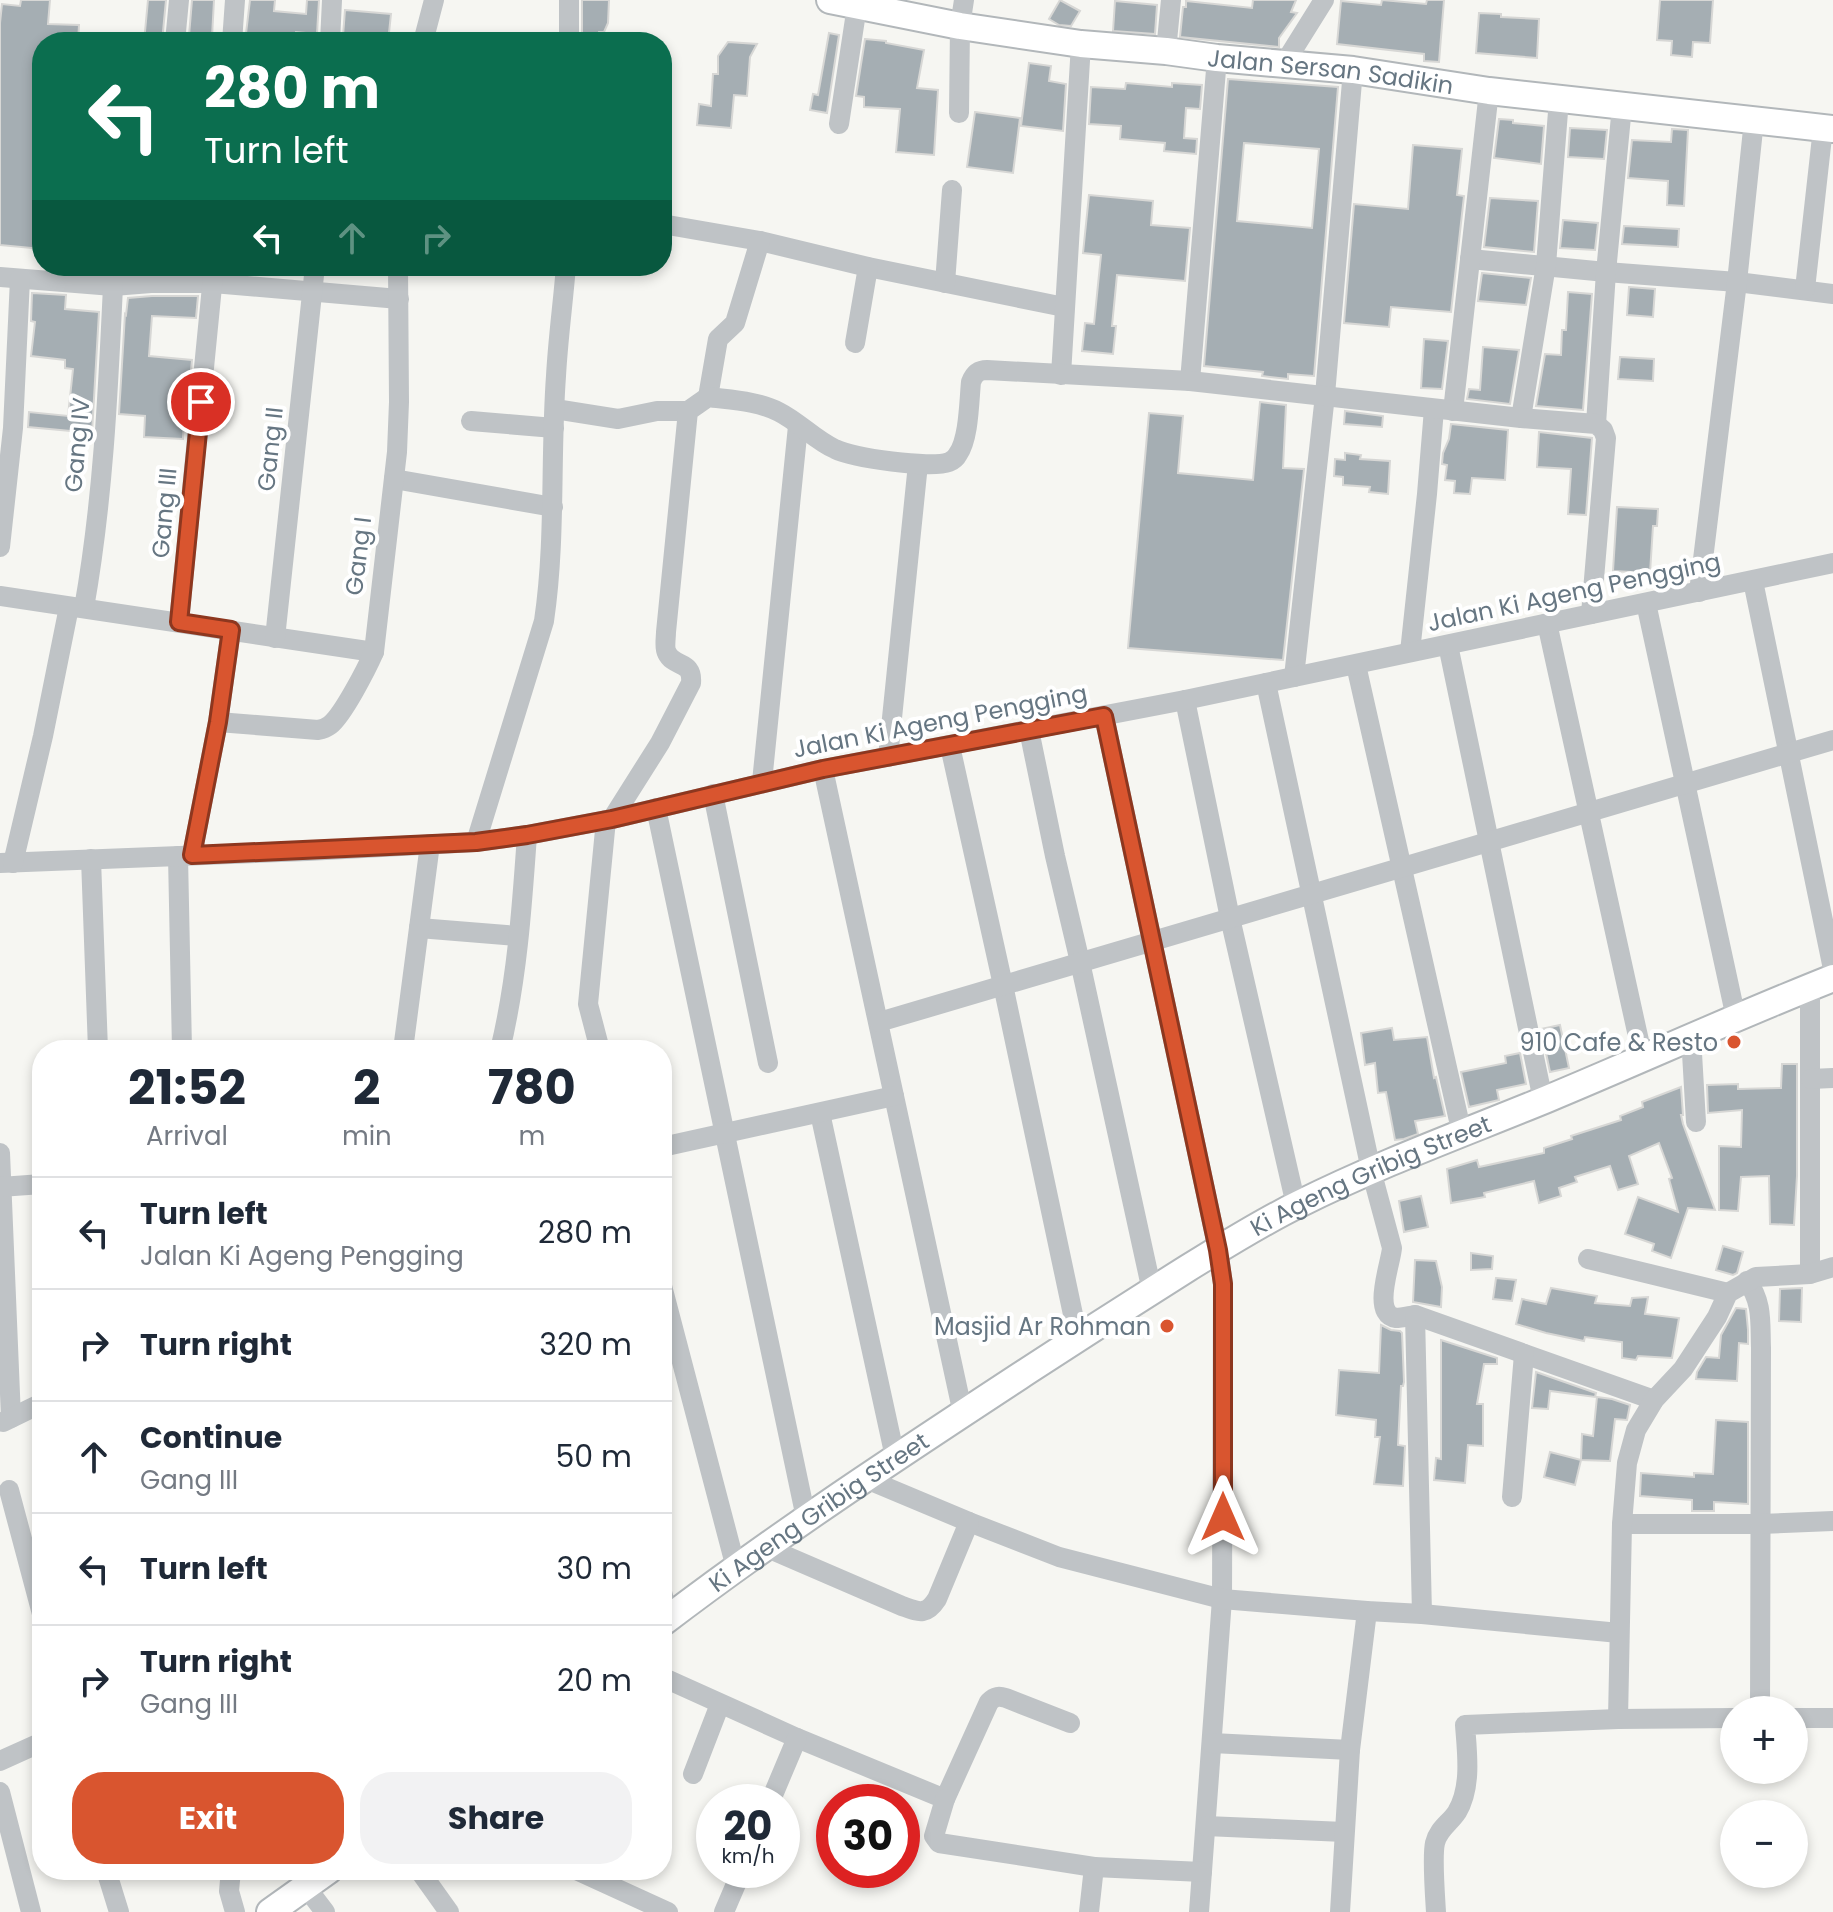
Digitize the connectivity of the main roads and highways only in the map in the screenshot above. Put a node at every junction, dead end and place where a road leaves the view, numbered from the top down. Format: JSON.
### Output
{"nodes":[{"id":1,"x":830,"y":0,"type":"edge"},
{"id":2,"x":1828,"y":128,"type":"edge"},
{"id":3,"x":1822,"y":983,"type":"edge"},
{"id":4,"x":672,"y":1615,"type":"edge"},
{"id":5,"x":315,"y":1880,"type":"edge"},
{"id":6,"x":270,"y":1912,"type":"edge"}],
"edges":[{"from":1,"to":2,"type":"main road","name":"Jalan Sersan Sadikin"},
{"from":3,"to":4,"type":"main road","name":"Ki Ageng Gribig Street"},
{"from":5,"to":6,"type":"main road"}]}
